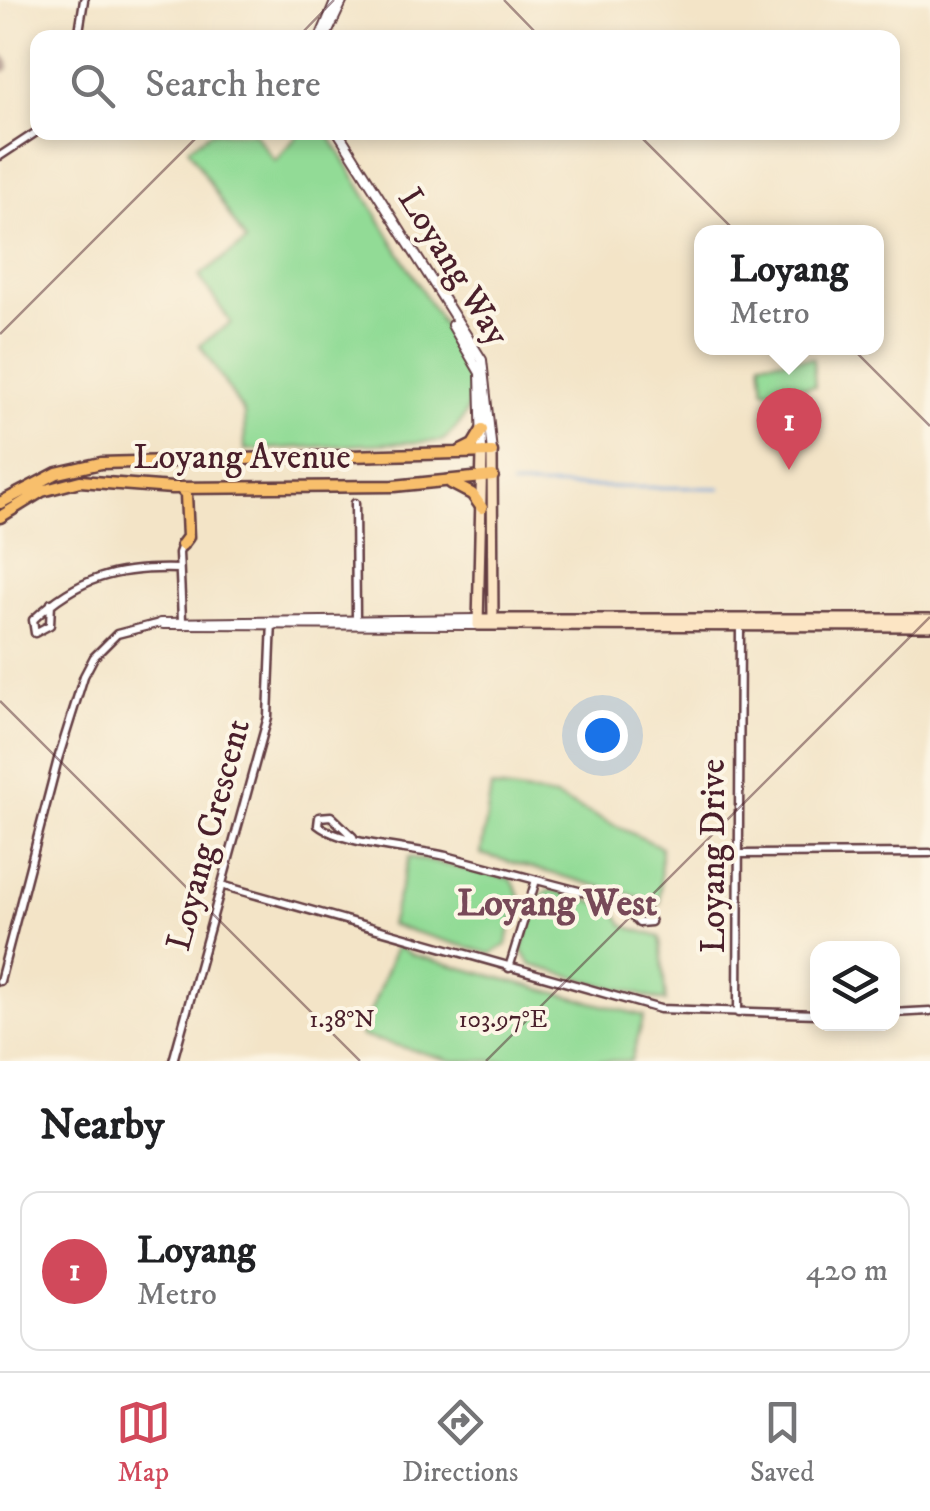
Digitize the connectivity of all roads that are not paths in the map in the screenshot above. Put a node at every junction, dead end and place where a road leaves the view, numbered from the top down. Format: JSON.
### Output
{"nodes":[{"id":1,"x":84,"y":0,"type":"edge"},
{"id":2,"x":339,"y":0,"type":"edge"},
{"id":3,"x":79,"y":30,"type":"edge"},
{"id":4,"x":326,"y":30,"type":"edge"},
{"id":5,"x":30,"y":136,"type":"edge"},
{"id":6,"x":341,"y":140,"type":"edge"},
{"id":7,"x":341,"y":140,"type":"edge"},
{"id":8,"x":0,"y":156,"type":"edge"},
{"id":9,"x":482,"y":430,"type":"junction"},
{"id":10,"x":456,"y":452,"type":"junction"},
{"id":11,"x":487,"y":452,"type":"junction"},
{"id":12,"x":487,"y":477,"type":"junction"},
{"id":13,"x":451,"y":483,"type":"junction"},
{"id":14,"x":180,"y":488,"type":"junction"},
{"id":15,"x":0,"y":503,"type":"edge"},
{"id":16,"x":355,"y":503,"type":"dead end"},
{"id":17,"x":482,"y":508,"type":"junction"},
{"id":18,"x":0,"y":517,"type":"edge"},
{"id":19,"x":182,"y":546,"type":"joint"},
{"id":20,"x":179,"y":569,"type":"junction"},
{"id":21,"x":51,"y":603,"type":"junction"},
{"id":22,"x":272,"y":622,"type":"junction"},
{"id":23,"x":358,"y":622,"type":"junction"},
{"id":24,"x":478,"y":622,"type":"junction"},
{"id":25,"x":493,"y":622,"type":"junction"},
{"id":26,"x":160,"y":623,"type":"joint"},
{"id":27,"x":740,"y":623,"type":"junction"},
{"id":28,"x":930,"y":623,"type":"edge"},
{"id":29,"x":181,"y":624,"type":"junction"},
{"id":30,"x":353,"y":838,"type":"junction"},
{"id":31,"x":930,"y":853,"type":"edge"},
{"id":32,"x":740,"y":854,"type":"junction"},
{"id":33,"x":536,"y":880,"type":"junction"},
{"id":34,"x":221,"y":885,"type":"junction"},
{"id":35,"x":620,"y":902,"type":"junction"},
{"id":36,"x":509,"y":968,"type":"junction"},
{"id":37,"x":0,"y":981,"type":"edge"},
{"id":38,"x":930,"y":1011,"type":"edge"},
{"id":39,"x":738,"y":1013,"type":"junction"},
{"id":40,"x":900,"y":1013,"type":"edge"},
{"id":41,"x":810,"y":1014,"type":"edge"},
{"id":42,"x":173,"y":1061,"type":"edge"}],
"edges":[{"from":1,"to":3,"type":"street"},
{"from":2,"to":4,"type":"street"},
{"from":5,"to":8,"type":"street"},
{"from":6,"to":9,"type":"street","name":"Loyang Way"},
{"from":7,"to":11,"type":"street","name":"Loyang Way"},
{"from":9,"to":10,"type":"main road"},
{"from":9,"to":11,"type":"street","name":"Loyang Way"},
{"from":10,"to":11,"type":"main road","name":"Loyang Avenue"},
{"from":10,"to":15,"type":"main road","name":"Loyang Avenue"},
{"from":11,"to":12,"type":"main road","name":"Loyang Way"},
{"from":12,"to":13,"type":"main road","name":"Loyang Avenue"},
{"from":12,"to":17,"type":"main road","name":"Loyang Way"},
{"from":12,"to":25,"type":"main road","name":"Loyang Way"},
{"from":13,"to":14,"type":"main road","name":"Loyang Avenue"},
{"from":13,"to":17,"type":"main road"},
{"from":14,"to":18,"type":"main road","name":"Loyang Avenue"},
{"from":14,"to":19,"type":"main road"},
{"from":16,"to":23,"type":"street"},
{"from":17,"to":24,"type":"main road","name":"Loyang Way"},
{"from":19,"to":20,"type":"street"},
{"from":20,"to":21,"type":"street"},
{"from":20,"to":29,"type":"street"},
{"from":21,"to":21,"type":"street"},
{"from":22,"to":23,"type":"street"},
{"from":22,"to":29,"type":"street"},
{"from":22,"to":34,"type":"street","name":"Loyang Crescent"},
{"from":23,"to":24,"type":"street"},
{"from":24,"to":25,"type":"main road"},
{"from":25,"to":27,"type":"main road"},
{"from":26,"to":29,"type":"street"},
{"from":26,"to":37,"type":"street"},
{"from":27,"to":28,"type":"main road"},
{"from":27,"to":32,"type":"street","name":"Loyang Drive"},
{"from":30,"to":30,"type":"street"},
{"from":30,"to":33,"type":"street"},
{"from":31,"to":32,"type":"street"},
{"from":32,"to":39,"type":"street","name":"Loyang Drive"},
{"from":33,"to":35,"type":"street"},
{"from":33,"to":36,"type":"street"},
{"from":34,"to":36,"type":"street"},
{"from":34,"to":42,"type":"street","name":"Loyang Crescent"},
{"from":35,"to":35,"type":"street"},
{"from":36,"to":39,"type":"street"},
{"from":38,"to":40,"type":"street"},
{"from":39,"to":41,"type":"street"}]}
